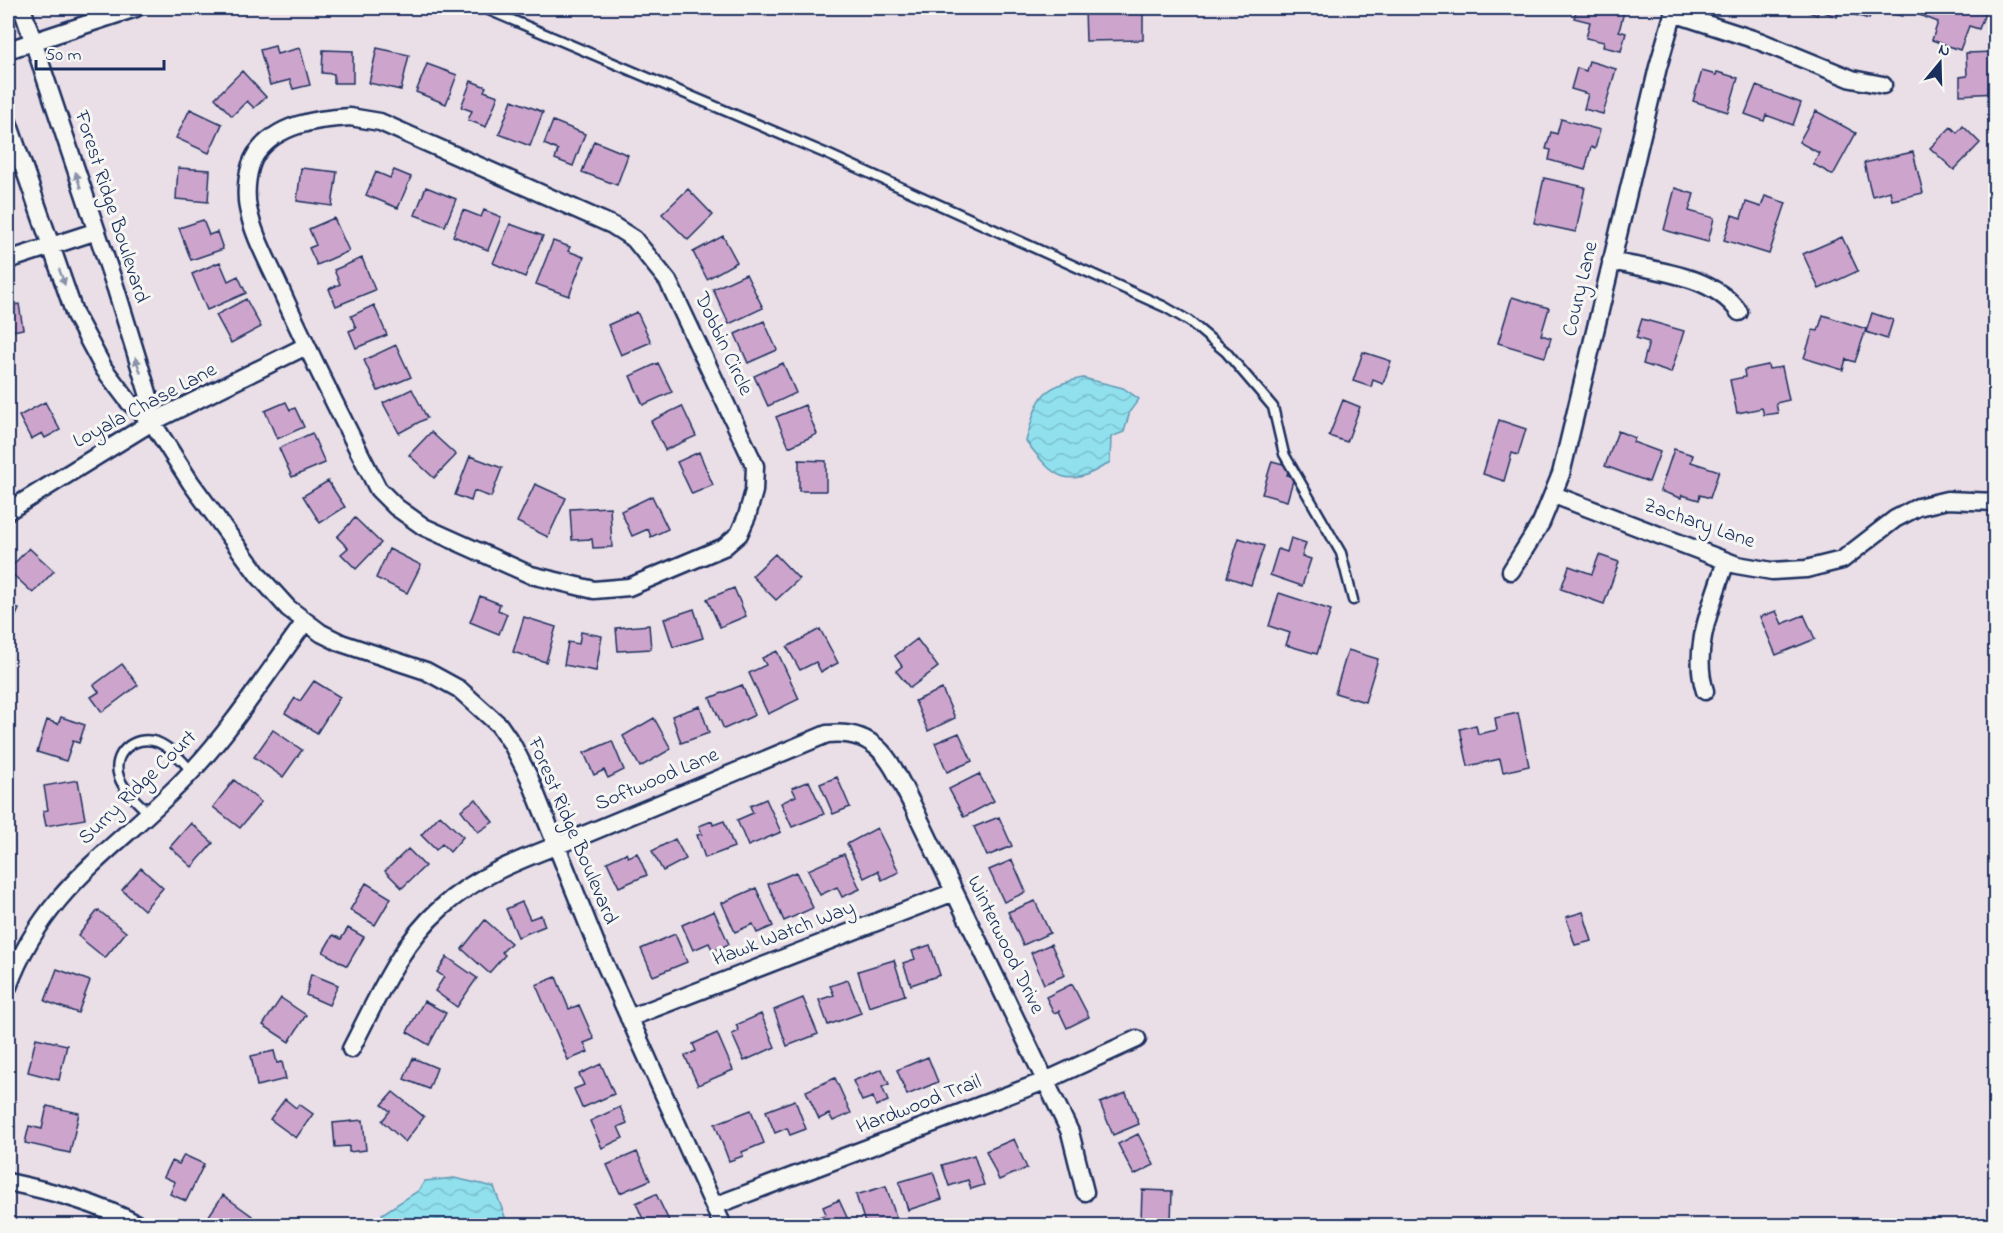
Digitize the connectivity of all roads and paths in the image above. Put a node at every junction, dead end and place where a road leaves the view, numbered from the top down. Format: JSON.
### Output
{"nodes":[{"id":1,"x":22,"y":8,"type":"edge"},
{"id":2,"x":136,"y":8,"type":"edge"},
{"id":3,"x":484,"y":8,"type":"edge"},
{"id":4,"x":1674,"y":10,"type":"edge"},
{"id":5,"x":33,"y":41,"type":"junction"},
{"id":6,"x":8,"y":50,"type":"edge"},
{"id":7,"x":1883,"y":85,"type":"dead end"},
{"id":8,"x":8,"y":122,"type":"edge"},
{"id":9,"x":94,"y":232,"type":"junction"},
{"id":10,"x":51,"y":246,"type":"junction"},
{"id":11,"x":8,"y":260,"type":"edge"},
{"id":12,"x":1611,"y":261,"type":"junction"},
{"id":13,"x":1739,"y":312,"type":"dead end"},
{"id":14,"x":306,"y":346,"type":"junction"},
{"id":15,"x":152,"y":422,"type":"junction"},
{"id":16,"x":1554,"y":495,"type":"junction"},
{"id":17,"x":1995,"y":502,"type":"edge"},
{"id":18,"x":8,"y":511,"type":"edge"},
{"id":19,"x":1726,"y":561,"type":"junction"},
{"id":20,"x":1511,"y":571,"type":"dead end"},
{"id":21,"x":1353,"y":600,"type":"dead end"},
{"id":22,"x":305,"y":622,"type":"junction"},
{"id":23,"x":1705,"y":691,"type":"dead end"},
{"id":24,"x":856,"y":735,"type":"joint"},
{"id":25,"x":192,"y":772,"type":"junction"},
{"id":26,"x":148,"y":813,"type":"junction"},
{"id":27,"x":556,"y":847,"type":"junction"},
{"id":28,"x":954,"y":892,"type":"junction"},
{"id":29,"x":8,"y":987,"type":"edge"},
{"id":30,"x":629,"y":1018,"type":"junction"},
{"id":31,"x":1137,"y":1039,"type":"dead end"},
{"id":32,"x":351,"y":1049,"type":"dead end"},
{"id":33,"x":1045,"y":1081,"type":"junction"},
{"id":34,"x":8,"y":1182,"type":"edge"},
{"id":35,"x":1084,"y":1192,"type":"dead end"},
{"id":36,"x":714,"y":1206,"type":"junction"},
{"id":37,"x":141,"y":1226,"type":"edge"},
{"id":38,"x":723,"y":1226,"type":"edge"}],
"edges":[{"from":1,"to":5,"type":"street","name":"Forest Ridge Boulevard"},
{"from":2,"to":5,"type":"street"},
{"from":3,"to":21,"type":"lane"},
{"from":4,"to":7,"type":"street"},
{"from":4,"to":12,"type":"street","name":"Coury Lane"},
{"from":5,"to":6,"type":"street"},
{"from":9,"to":5,"type":"street","name":"Forest Ridge Boulevard","one_way":true},
{"from":8,"to":10,"type":"street","name":"Forest Ridge Boulevard"},
{"from":9,"to":10,"type":"street"},
{"from":15,"to":9,"type":"street","name":"Forest Ridge Boulevard","one_way":true},
{"from":10,"to":11,"type":"street"},
{"from":10,"to":15,"type":"street","name":"Forest Ridge Boulevard","one_way":true},
{"from":12,"to":13,"type":"street"},
{"from":12,"to":16,"type":"street","name":"Coury Lane"},
{"from":14,"to":14,"type":"street","name":"Dobbin Circle"},
{"from":14,"to":15,"type":"street","name":"Loyala Chase Lane"},
{"from":15,"to":18,"type":"street","name":"Loyala Chase Lane"},
{"from":15,"to":22,"type":"street","name":"Forest Ridge Boulevard"},
{"from":16,"to":19,"type":"street","name":"Zachary Lane"},
{"from":16,"to":20,"type":"street","name":"Coury Lane"},
{"from":17,"to":19,"type":"street","name":"Zachary Lane"},
{"from":19,"to":23,"type":"street"},
{"from":22,"to":25,"type":"street","name":"Surry Ridge Court"},
{"from":22,"to":27,"type":"street","name":"Forest Ridge Boulevard"},
{"from":24,"to":27,"type":"street","name":"Softwood Lane"},
{"from":24,"to":28,"type":"street","name":"Winterwood Drive"},
{"from":25,"to":26,"type":"street","name":"Surry Ridge Court"},
{"from":25,"to":26,"type":"lane"},
{"from":26,"to":29,"type":"street","name":"Surry Ridge Court"},
{"from":27,"to":30,"type":"street","name":"Forest Ridge Boulevard"},
{"from":27,"to":32,"type":"street","name":"Softwood Lane"},
{"from":28,"to":30,"type":"street","name":"Hawk Watch Way"},
{"from":28,"to":33,"type":"street","name":"Winterwood Drive"},
{"from":30,"to":36,"type":"street","name":"Forest Ridge Boulevard"},
{"from":31,"to":33,"type":"street","name":"Hardwood Trail"},
{"from":33,"to":35,"type":"street","name":"Winterwood Drive"},
{"from":33,"to":36,"type":"street","name":"Hardwood Trail"},
{"from":34,"to":37,"type":"street"},
{"from":36,"to":38,"type":"street","name":"Forest Ridge Boulevard"}]}
